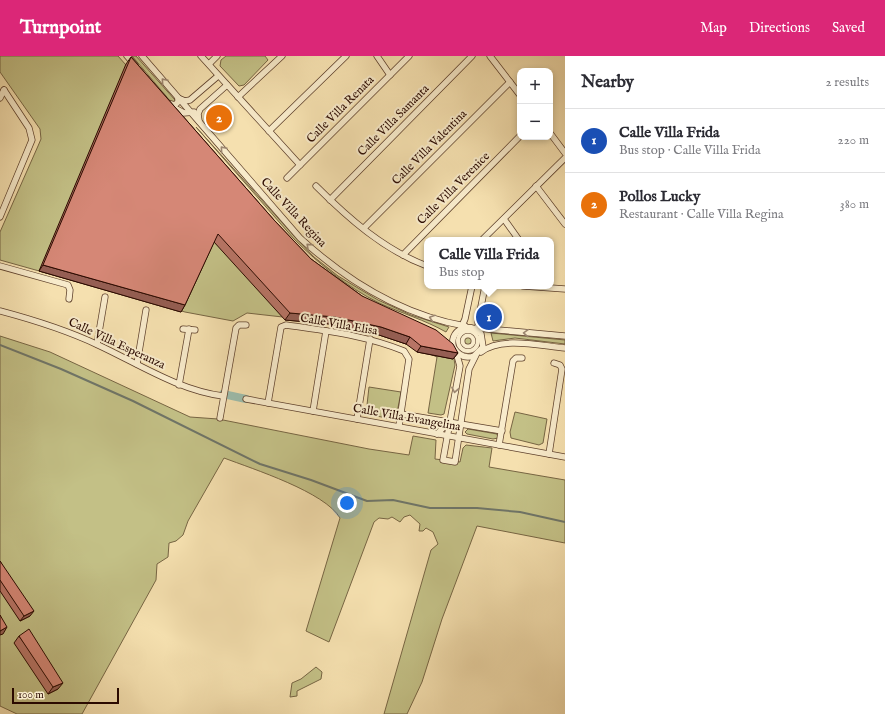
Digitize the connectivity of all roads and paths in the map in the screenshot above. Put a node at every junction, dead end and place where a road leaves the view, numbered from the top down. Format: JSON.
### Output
{"nodes":[{"id":1,"x":127,"y":56,"type":"edge"},
{"id":2,"x":142,"y":56,"type":"edge"},
{"id":3,"x":201,"y":56,"type":"edge"},
{"id":4,"x":217,"y":56,"type":"edge"},
{"id":5,"x":282,"y":56,"type":"edge"},
{"id":6,"x":346,"y":56,"type":"edge"},
{"id":7,"x":376,"y":56,"type":"edge"},
{"id":8,"x":409,"y":56,"type":"edge"},
{"id":9,"x":472,"y":56,"type":"edge"},
{"id":10,"x":490,"y":56,"type":"edge"},
{"id":11,"x":209,"y":64,"type":"junction"},
{"id":12,"x":137,"y":68,"type":"edge"},
{"id":13,"x":390,"y":75,"type":"junction"},
{"id":14,"x":218,"y":76,"type":"junction"},
{"id":15,"x":510,"y":82,"type":"junction"},
{"id":16,"x":227,"y":85,"type":"junction"},
{"id":17,"x":517,"y":91,"type":"edge"},
{"id":18,"x":3,"y":95,"type":"edge"},
{"id":19,"x":162,"y":97,"type":"edge"},
{"id":20,"x":238,"y":97,"type":"junction"},
{"id":21,"x":178,"y":98,"type":"junction"},
{"id":22,"x":190,"y":100,"type":"junction"},
{"id":23,"x":167,"y":103,"type":"junction"},
{"id":24,"x":186,"y":106,"type":"junction"},
{"id":25,"x":200,"y":110,"type":"junction"},
{"id":26,"x":184,"y":113,"type":"junction"},
{"id":27,"x":192,"y":113,"type":"junction"},
{"id":28,"x":200,"y":123,"type":"junction"},
{"id":29,"x":193,"y":125,"type":"edge"},
{"id":30,"x":269,"y":131,"type":"junction"},
{"id":31,"x":553,"y":137,"type":"edge"},
{"id":32,"x":517,"y":139,"type":"edge"},
{"id":33,"x":565,"y":153,"type":"edge"},
{"id":34,"x":565,"y":158,"type":"edge"},
{"id":35,"x":300,"y":165,"type":"junction"},
{"id":36,"x":287,"y":178,"type":"dead end"},
{"id":37,"x":316,"y":186,"type":"dead end"},
{"id":38,"x":536,"y":186,"type":"junction"},
{"id":39,"x":330,"y":200,"type":"junction"},
{"id":40,"x":0,"y":217,"type":"edge"},
{"id":41,"x":504,"y":219,"type":"junction"},
{"id":42,"x":565,"y":224,"type":"edge"},
{"id":43,"x":364,"y":228,"type":"junction"},
{"id":44,"x":485,"y":237,"type":"edge"},
{"id":45,"x":517,"y":237,"type":"edge"},
{"id":46,"x":402,"y":255,"type":"junction"},
{"id":47,"x":424,"y":265,"type":"edge"},
{"id":48,"x":0,"y":266,"type":"edge"},
{"id":49,"x":554,"y":286,"type":"edge"},
{"id":50,"x":471,"y":289,"type":"edge"},
{"id":51,"x":485,"y":289,"type":"edge"},
{"id":52,"x":565,"y":289,"type":"edge"},
{"id":53,"x":105,"y":297,"type":"dead end"},
{"id":54,"x":69,"y":299,"type":"dead end"},
{"id":55,"x":146,"y":310,"type":"dead end"},
{"id":56,"x":0,"y":311,"type":"edge"},
{"id":57,"x":246,"y":325,"type":"dead end"},
{"id":58,"x":462,"y":326,"type":"junction"},
{"id":59,"x":479,"y":328,"type":"junction"},
{"id":60,"x":195,"y":330,"type":"dead end"},
{"id":61,"x":326,"y":330,"type":"junction"},
{"id":62,"x":464,"y":334,"type":"junction"},
{"id":63,"x":481,"y":334,"type":"junction"},
{"id":64,"x":565,"y":336,"type":"edge"},
{"id":65,"x":370,"y":339,"type":"junction"},
{"id":66,"x":446,"y":341,"type":"edge"},
{"id":67,"x":96,"y":344,"type":"junction"},
{"id":68,"x":466,"y":346,"type":"junction"},
{"id":69,"x":565,"y":348,"type":"edge"},
{"id":70,"x":476,"y":353,"type":"junction"},
{"id":71,"x":522,"y":358,"type":"dead end"},
{"id":72,"x":554,"y":363,"type":"dead end"},
{"id":73,"x":137,"y":364,"type":"junction"},
{"id":74,"x":179,"y":385,"type":"junction"},
{"id":75,"x":223,"y":396,"type":"junction"},
{"id":76,"x":246,"y":399,"type":"dead end"},
{"id":77,"x":268,"y":403,"type":"junction"},
{"id":78,"x":313,"y":411,"type":"junction"},
{"id":79,"x":401,"y":414,"type":"junction"},
{"id":80,"x":220,"y":418,"type":"dead end"},
{"id":81,"x":357,"y":419,"type":"junction"},
{"id":82,"x":449,"y":419,"type":"junction"},
{"id":83,"x":438,"y":420,"type":"junction"},
{"id":84,"x":464,"y":422,"type":"junction"},
{"id":85,"x":400,"y":426,"type":"junction"},
{"id":86,"x":502,"y":431,"type":"junction"},
{"id":87,"x":449,"y":433,"type":"junction"},
{"id":88,"x":462,"y":439,"type":"junction"},
{"id":89,"x":499,"y":445,"type":"junction"},
{"id":90,"x":548,"y":454,"type":"junction"},
{"id":91,"x":565,"y":457,"type":"edge"}],
"edges":[{"from":1,"to":12,"type":"street"},
{"from":21,"to":2,"type":"street","name":"Calle Villa Regina","one_way":true},
{"from":3,"to":11,"type":"street"},
{"from":4,"to":11,"type":"street"},
{"from":5,"to":20,"type":"street"},
{"from":6,"to":30,"type":"street"},
{"from":7,"to":13,"type":"street"},
{"from":8,"to":13,"type":"street","name":"Calle Villa Renata"},
{"from":9,"to":39,"type":"street","name":"Calle Villa Samanta"},
{"from":10,"to":15,"type":"street"},
{"from":11,"to":14,"type":"street"},
{"from":13,"to":35,"type":"street","name":"Calle Villa Renata"},
{"from":14,"to":16,"type":"street"},
{"from":14,"to":22,"type":"street"},
{"from":15,"to":17,"type":"street"},
{"from":15,"to":43,"type":"street","name":"Calle Villa Valentina"},
{"from":16,"to":20,"type":"street"},
{"from":16,"to":25,"type":"street"},
{"from":18,"to":40,"type":"street"},
{"from":19,"to":23,"type":"street"},
{"from":20,"to":30,"type":"street"},
{"from":21,"to":22,"type":"street"},
{"from":21,"to":23,"type":"street"},
{"from":21,"to":24,"type":"street","name":"Calle Villa Regina"},
{"from":22,"to":24,"type":"street"},
{"from":23,"to":26,"type":"street"},
{"from":23,"to":26,"type":"street"},
{"from":24,"to":26,"type":"street"},
{"from":24,"to":27,"type":"street","name":"Calle Villa Regina"},
{"from":25,"to":27,"type":"street"},
{"from":25,"to":28,"type":"street"},
{"from":26,"to":27,"type":"street"},
{"from":27,"to":28,"type":"street","name":"Calle Villa Regina"},
{"from":28,"to":29,"type":"street"},
{"from":58,"to":28,"type":"street","name":"Calle Villa Regina","one_way":true},
{"from":30,"to":35,"type":"street"},
{"from":31,"to":33,"type":"street"},
{"from":32,"to":46,"type":"street","name":"Calle Villa Verenice"},
{"from":34,"to":38,"type":"street"},
{"from":35,"to":36,"type":"street","name":"Calle Villa Renata"},
{"from":37,"to":39,"type":"street"},
{"from":38,"to":41,"type":"street"},
{"from":38,"to":42,"type":"street"},
{"from":39,"to":43,"type":"street"},
{"from":41,"to":44,"type":"street"},
{"from":41,"to":45,"type":"street"},
{"from":43,"to":46,"type":"street"},
{"from":46,"to":47,"type":"street"},
{"from":48,"to":54,"type":"street"},
{"from":49,"to":52,"type":"street"},
{"from":50,"to":58,"type":"street"},
{"from":51,"to":59,"type":"street"},
{"from":53,"to":67,"type":"street"},
{"from":55,"to":73,"type":"street"},
{"from":56,"to":67,"type":"street","name":"Calle Villa Esperanza"},
{"from":57,"to":75,"type":"street"},
{"from":58,"to":62,"type":"street","name":"Calle Villa Regina"},
{"from":58,"to":62,"type":"street"},
{"from":59,"to":62,"type":"street","name":"Calle Villa Regina"},
{"from":59,"to":63,"type":"street"},
{"from":64,"to":59,"type":"street","name":"Calle Villa Regina","one_way":true},
{"from":60,"to":74,"type":"street"},
{"from":61,"to":65,"type":"street","name":"Calle Villa Elisa"},
{"from":61,"to":77,"type":"street","name":"Calle Villa Elisa"},
{"from":61,"to":78,"type":"street"},
{"from":62,"to":63,"type":"street"},
{"from":62,"to":68,"type":"street"},
{"from":62,"to":68,"type":"street"},
{"from":62,"to":68,"type":"street"},
{"from":63,"to":70,"type":"street"},
{"from":65,"to":79,"type":"street","name":"Calle Villa Elisa"},
{"from":65,"to":81,"type":"street"},
{"from":66,"to":68,"type":"street"},
{"from":67,"to":73,"type":"street","name":"Calle Villa Esperanza"},
{"from":68,"to":70,"type":"street"},
{"from":68,"to":70,"type":"street"},
{"from":68,"to":70,"type":"street"},
{"from":68,"to":70,"type":"street"},
{"from":68,"to":82,"type":"street","one_way":true},
{"from":69,"to":70,"type":"street"},
{"from":70,"to":84,"type":"street"},
{"from":71,"to":86,"type":"street"},
{"from":72,"to":90,"type":"street"},
{"from":73,"to":74,"type":"street","name":"Calle Villa Esperanza"},
{"from":74,"to":75,"type":"street","name":"Calle Villa Esperanza"},
{"from":75,"to":80,"type":"street"},
{"from":76,"to":77,"type":"street","name":"Calle Villa Evangelina"},
{"from":77,"to":78,"type":"street","name":"Calle Villa Evangelina"},
{"from":78,"to":81,"type":"street","name":"Calle Villa Evangelina"},
{"from":79,"to":83,"type":"street","name":"Calle Villa Evangelina"},
{"from":79,"to":85,"type":"street","name":"Calle Villa Elisa"},
{"from":81,"to":85,"type":"street","name":"Calle Villa Evangelina"},
{"from":82,"to":83,"type":"street","name":"Calle Villa Evangelina"},
{"from":82,"to":84,"type":"street","name":"Calle Villa Evangelina"},
{"from":82,"to":87,"type":"street"},
{"from":82,"to":87,"type":"street"},
{"from":83,"to":87,"type":"street"},
{"from":84,"to":86,"type":"street","name":"Calle Villa Evangelina"},
{"from":84,"to":87,"type":"street"},
{"from":84,"to":88,"type":"street"},
{"from":84,"to":88,"type":"street"},
{"from":85,"to":87,"type":"street","name":"Calle Villa Evangelina"},
{"from":86,"to":89,"type":"street"},
{"from":87,"to":88,"type":"street","name":"Calle Villa Evangelina"},
{"from":87,"to":88,"type":"street"},
{"from":87,"to":88,"type":"street"},
{"from":88,"to":89,"type":"street","name":"Calle Villa Evangelina"},
{"from":89,"to":90,"type":"street","name":"Calle Villa Evangelina"},
{"from":90,"to":91,"type":"street","name":"Calle Villa Evangelina"}]}
